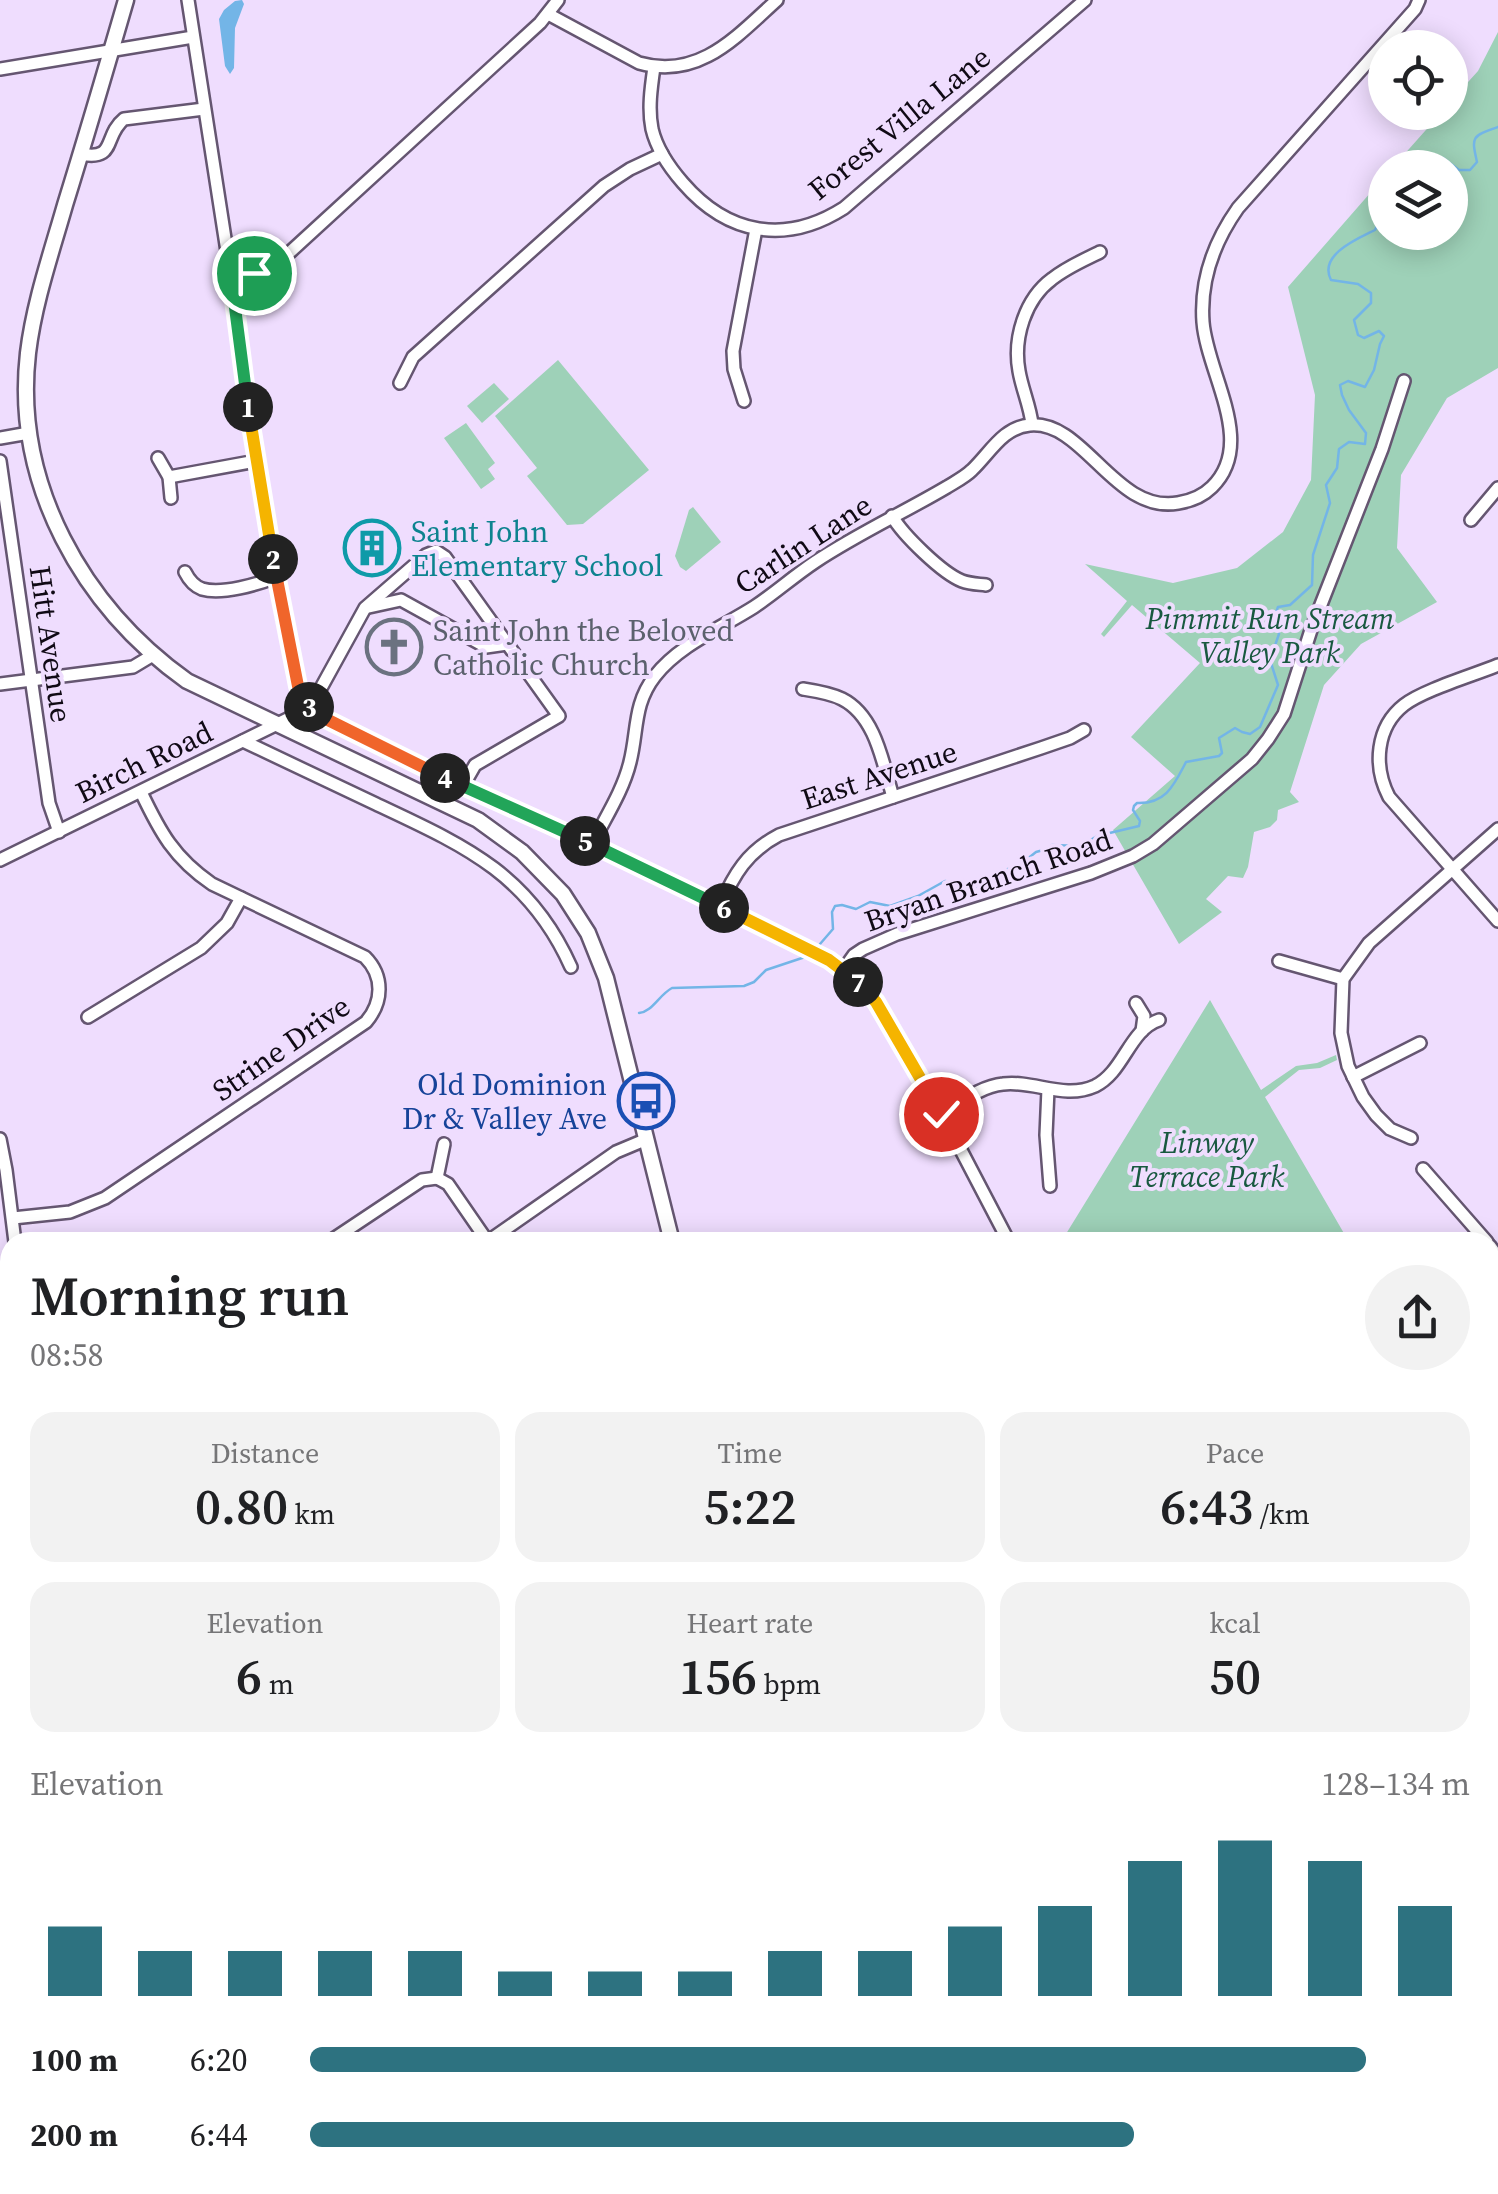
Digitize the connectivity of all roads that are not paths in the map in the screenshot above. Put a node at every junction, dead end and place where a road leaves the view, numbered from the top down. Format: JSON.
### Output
{"nodes":[{"id":1,"x":126,"y":0,"type":"edge"},
{"id":2,"x":188,"y":0,"type":"edge"},
{"id":3,"x":558,"y":0,"type":"edge"},
{"id":4,"x":777,"y":0,"type":"edge"},
{"id":5,"x":1085,"y":0,"type":"edge"},
{"id":6,"x":1419,"y":0,"type":"edge"},
{"id":7,"x":548,"y":14,"type":"junction"},
{"id":8,"x":193,"y":37,"type":"junction"},
{"id":9,"x":112,"y":50,"type":"junction"},
{"id":10,"x":654,"y":67,"type":"junction"},
{"id":11,"x":0,"y":69,"type":"edge"},
{"id":12,"x":204,"y":109,"type":"junction"},
{"id":13,"x":81,"y":154,"type":"junction"},
{"id":14,"x":662,"y":154,"type":"junction"},
{"id":15,"x":756,"y":229,"type":"junction"},
{"id":16,"x":1100,"y":252,"type":"dead end"},
{"id":17,"x":231,"y":277,"type":"junction"},
{"id":18,"x":1404,"y":381,"type":"dead end"},
{"id":19,"x":400,"y":383,"type":"dead end"},
{"id":20,"x":744,"y":401,"type":"dead end"},
{"id":21,"x":1032,"y":424,"type":"junction"},
{"id":22,"x":29,"y":433,"type":"junction"},
{"id":23,"x":0,"y":438,"type":"edge"},
{"id":24,"x":158,"y":458,"type":"dead end"},
{"id":25,"x":0,"y":460,"type":"edge"},
{"id":26,"x":256,"y":461,"type":"junction"},
{"id":27,"x":169,"y":477,"type":"junction"},
{"id":28,"x":1498,"y":488,"type":"edge"},
{"id":29,"x":171,"y":498,"type":"dead end"},
{"id":30,"x":892,"y":516,"type":"junction"},
{"id":31,"x":1471,"y":520,"type":"dead end"},
{"id":32,"x":184,"y":572,"type":"dead end"},
{"id":33,"x":276,"y":577,"type":"junction"},
{"id":34,"x":986,"y":585,"type":"dead end"},
{"id":35,"x":365,"y":608,"type":"junction"},
{"id":36,"x":508,"y":644,"type":"junction"},
{"id":37,"x":153,"y":655,"type":"junction"},
{"id":38,"x":1498,"y":665,"type":"edge"},
{"id":39,"x":31,"y":680,"type":"junction"},
{"id":40,"x":0,"y":684,"type":"edge"},
{"id":41,"x":803,"y":688,"type":"dead end"},
{"id":42,"x":310,"y":708,"type":"junction"},
{"id":43,"x":276,"y":724,"type":"junction"},
{"id":44,"x":1084,"y":730,"type":"dead end"},
{"id":45,"x":243,"y":741,"type":"junction"},
{"id":46,"x":463,"y":786,"type":"junction"},
{"id":47,"x":141,"y":792,"type":"junction"},
{"id":48,"x":893,"y":797,"type":"junction"},
{"id":49,"x":1498,"y":829,"type":"edge"},
{"id":50,"x":59,"y":832,"type":"junction"},
{"id":51,"x":592,"y":844,"type":"junction"},
{"id":52,"x":0,"y":860,"type":"edge"},
{"id":53,"x":1452,"y":870,"type":"junction"},
{"id":54,"x":240,"y":898,"type":"junction"},
{"id":55,"x":720,"y":906,"type":"junction"},
{"id":56,"x":1498,"y":921,"type":"edge"},
{"id":57,"x":1279,"y":961,"type":"dead end"},
{"id":58,"x":571,"y":967,"type":"dead end"},
{"id":59,"x":844,"y":969,"type":"junction"},
{"id":60,"x":1343,"y":979,"type":"junction"},
{"id":61,"x":1136,"y":1002,"type":"dead end"},
{"id":62,"x":88,"y":1017,"type":"dead end"},
{"id":63,"x":1159,"y":1020,"type":"dead end"},
{"id":64,"x":1142,"y":1031,"type":"junction"},
{"id":65,"x":1420,"y":1044,"type":"dead end"},
{"id":66,"x":1353,"y":1077,"type":"junction"},
{"id":67,"x":1048,"y":1089,"type":"junction"},
{"id":68,"x":941,"y":1114,"type":"junction"},
{"id":69,"x":0,"y":1138,"type":"edge"},
{"id":70,"x":1411,"y":1138,"type":"dead end"},
{"id":71,"x":647,"y":1139,"type":"junction"},
{"id":72,"x":444,"y":1144,"type":"dead end"},
{"id":73,"x":1424,"y":1170,"type":"dead end"},
{"id":74,"x":436,"y":1178,"type":"junction"},
{"id":75,"x":1050,"y":1186,"type":"dead end"},
{"id":76,"x":13,"y":1218,"type":"junction"},
{"id":77,"x":14,"y":1232,"type":"edge"},
{"id":78,"x":344,"y":1232,"type":"edge"},
{"id":79,"x":481,"y":1232,"type":"edge"},
{"id":80,"x":502,"y":1232,"type":"edge"},
{"id":81,"x":670,"y":1232,"type":"edge"},
{"id":82,"x":1004,"y":1232,"type":"edge"},
{"id":83,"x":1478,"y":1232,"type":"edge"}],
"edges":[{"from":1,"to":9,"type":"main road"},
{"from":2,"to":8,"type":"street"},
{"from":3,"to":7,"type":"street"},
{"from":4,"to":10,"type":"street"},
{"from":5,"to":15,"type":"street","name":"Forest Villa Lane"},
{"from":6,"to":21,"type":"street"},
{"from":7,"to":10,"type":"street"},
{"from":7,"to":17,"type":"street"},
{"from":8,"to":9,"type":"street"},
{"from":8,"to":12,"type":"street"},
{"from":9,"to":11,"type":"street"},
{"from":9,"to":13,"type":"main road"},
{"from":10,"to":14,"type":"street","name":"Forest Villa Lane"},
{"from":12,"to":13,"type":"street"},
{"from":12,"to":17,"type":"street"},
{"from":13,"to":22,"type":"main road"},
{"from":14,"to":15,"type":"street","name":"Forest Villa Lane"},
{"from":14,"to":19,"type":"street"},
{"from":15,"to":20,"type":"street"},
{"from":16,"to":21,"type":"street"},
{"from":17,"to":26,"type":"street"},
{"from":18,"to":59,"type":"street","name":"Bryan Branch Road"},
{"from":21,"to":30,"type":"street","name":"Carlin Lane"},
{"from":22,"to":23,"type":"street"},
{"from":22,"to":37,"type":"main road"},
{"from":24,"to":27,"type":"street"},
{"from":25,"to":39,"type":"street","name":"Hitt Avenue"},
{"from":26,"to":27,"type":"street"},
{"from":26,"to":33,"type":"street"},
{"from":27,"to":29,"type":"street"},
{"from":28,"to":31,"type":"street"},
{"from":30,"to":34,"type":"street"},
{"from":30,"to":51,"type":"street","name":"Carlin Lane"},
{"from":32,"to":33,"type":"street"},
{"from":33,"to":42,"type":"street"},
{"from":35,"to":36,"type":"street"},
{"from":35,"to":36,"type":"street"},
{"from":35,"to":42,"type":"street"},
{"from":36,"to":46,"type":"street"},
{"from":37,"to":39,"type":"street"},
{"from":37,"to":43,"type":"main road"},
{"from":38,"to":53,"type":"street"},
{"from":39,"to":40,"type":"street"},
{"from":39,"to":50,"type":"street","name":"Hitt Avenue"},
{"from":41,"to":48,"type":"street"},
{"from":42,"to":43,"type":"street","name":"Birch Road"},
{"from":42,"to":46,"type":"street"},
{"from":43,"to":45,"type":"street","name":"Birch Road"},
{"from":43,"to":71,"type":"main road"},
{"from":44,"to":48,"type":"street","name":"East Avenue"},
{"from":45,"to":47,"type":"street","name":"Birch Road"},
{"from":45,"to":58,"type":"street"},
{"from":46,"to":51,"type":"street"},
{"from":47,"to":50,"type":"street","name":"Birch Road"},
{"from":47,"to":54,"type":"street","name":"Strine Drive"},
{"from":48,"to":55,"type":"street","name":"East Avenue"},
{"from":49,"to":53,"type":"street"},
{"from":50,"to":52,"type":"street","name":"Birch Road"},
{"from":51,"to":55,"type":"street"},
{"from":53,"to":56,"type":"street"},
{"from":53,"to":60,"type":"street"},
{"from":54,"to":62,"type":"street"},
{"from":54,"to":76,"type":"street","name":"Strine Drive"},
{"from":55,"to":59,"type":"street"},
{"from":57,"to":60,"type":"street"},
{"from":59,"to":68,"type":"street"},
{"from":60,"to":66,"type":"street"},
{"from":61,"to":64,"type":"street"},
{"from":63,"to":64,"type":"street"},
{"from":64,"to":67,"type":"street"},
{"from":65,"to":66,"type":"street"},
{"from":66,"to":70,"type":"street"},
{"from":67,"to":68,"type":"street"},
{"from":67,"to":75,"type":"street"},
{"from":68,"to":82,"type":"street"},
{"from":69,"to":76,"type":"street"},
{"from":71,"to":80,"type":"street"},
{"from":71,"to":81,"type":"main road"},
{"from":72,"to":74,"type":"street"},
{"from":73,"to":83,"type":"street"},
{"from":74,"to":78,"type":"street"},
{"from":74,"to":79,"type":"street"},
{"from":76,"to":77,"type":"street"}]}
